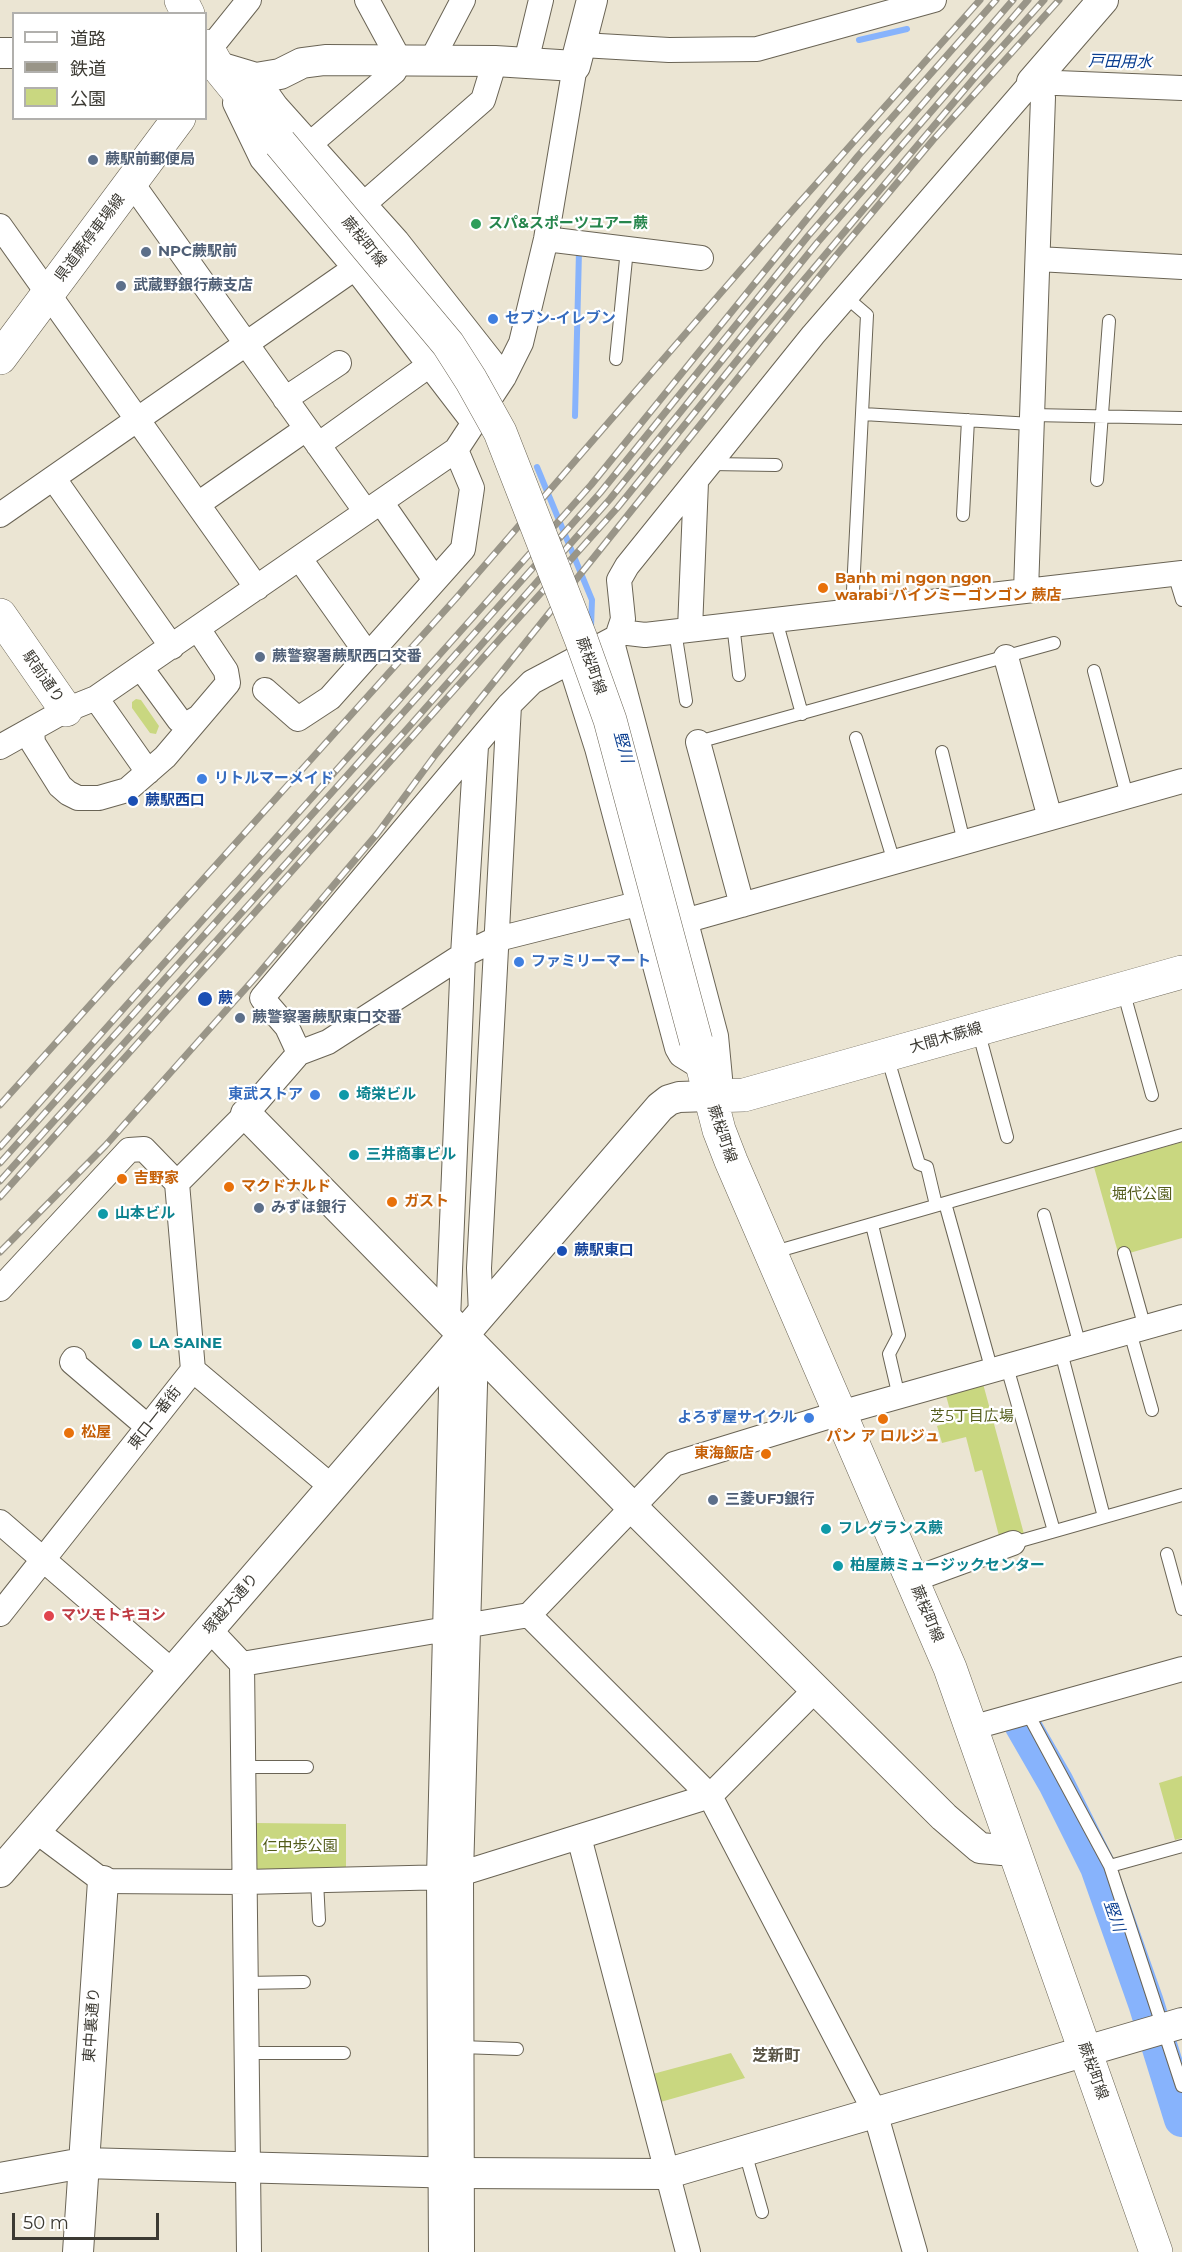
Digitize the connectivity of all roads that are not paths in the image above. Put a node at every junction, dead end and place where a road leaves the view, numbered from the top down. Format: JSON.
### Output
{"nodes":[{"id":1,"x":249,"y":0,"type":"edge"},
{"id":2,"x":367,"y":0,"type":"edge"},
{"id":3,"x":463,"y":0,"type":"edge"},
{"id":4,"x":541,"y":0,"type":"edge"},
{"id":5,"x":592,"y":0,"type":"edge"},
{"id":6,"x":933,"y":0,"type":"edge"},
{"id":7,"x":1103,"y":0,"type":"edge"},
{"id":8,"x":579,"y":55,"type":"junction"},
{"id":9,"x":400,"y":61,"type":"junction"},
{"id":10,"x":431,"y":61,"type":"junction"},
{"id":11,"x":495,"y":61,"type":"junction"},
{"id":12,"x":208,"y":62,"type":"edge"},
{"id":13,"x":526,"y":62,"type":"junction"},
{"id":14,"x":256,"y":78,"type":"junction"},
{"id":15,"x":1032,"y":82,"type":"junction"},
{"id":16,"x":1182,"y":88,"type":"edge"},
{"id":17,"x":178,"y":120,"type":"edge"},
{"id":18,"x":295,"y":143,"type":"junction"},
{"id":19,"x":131,"y":182,"type":"junction"},
{"id":20,"x":364,"y":203,"type":"junction"},
{"id":21,"x":0,"y":226,"type":"edge"},
{"id":22,"x":546,"y":239,"type":"junction"},
{"id":23,"x":627,"y":249,"type":"junction"},
{"id":24,"x":701,"y":258,"type":"dead end"},
{"id":25,"x":1038,"y":259,"type":"junction"},
{"id":26,"x":1182,"y":267,"type":"edge"},
{"id":27,"x":355,"y":268,"type":"junction"},
{"id":28,"x":49,"y":292,"type":"junction"},
{"id":29,"x":846,"y":297,"type":"junction"},
{"id":30,"x":1109,"y":321,"type":"dead end"},
{"id":31,"x":245,"y":344,"type":"junction"},
{"id":32,"x":0,"y":358,"type":"edge"},
{"id":33,"x":616,"y":359,"type":"dead end"},
{"id":34,"x":339,"y":363,"type":"dead end"},
{"id":35,"x":431,"y":364,"type":"junction"},
{"id":36,"x":504,"y":377,"type":"junction"},
{"id":37,"x":285,"y":399,"type":"junction"},
{"id":38,"x":863,"y":414,"type":"junction"},
{"id":39,"x":1102,"y":417,"type":"junction"},
{"id":40,"x":138,"y":418,"type":"junction"},
{"id":41,"x":1182,"y":418,"type":"edge"},
{"id":42,"x":968,"y":420,"type":"junction"},
{"id":43,"x":1032,"y":420,"type":"junction"},
{"id":44,"x":473,"y":422,"type":"junction"},
{"id":45,"x":312,"y":437,"type":"junction"},
{"id":46,"x":456,"y":450,"type":"junction"},
{"id":47,"x":776,"y":465,"type":"dead end"},
{"id":48,"x":704,"y":473,"type":"junction"},
{"id":49,"x":54,"y":479,"type":"junction"},
{"id":50,"x":1097,"y":480,"type":"dead end"},
{"id":51,"x":198,"y":504,"type":"junction"},
{"id":52,"x":374,"y":507,"type":"junction"},
{"id":53,"x":0,"y":515,"type":"edge"},
{"id":54,"x":963,"y":515,"type":"dead end"},
{"id":55,"x":300,"y":559,"type":"junction"},
{"id":56,"x":1178,"y":574,"type":"edge"},
{"id":57,"x":435,"y":580,"type":"junction"},
{"id":58,"x":257,"y":588,"type":"junction"},
{"id":59,"x":1026,"y":591,"type":"junction"},
{"id":60,"x":1182,"y":600,"type":"edge"},
{"id":61,"x":852,"y":610,"type":"junction"},
{"id":62,"x":0,"y":615,"type":"edge"},
{"id":63,"x":776,"y":620,"type":"junction"},
{"id":64,"x":733,"y":624,"type":"junction"},
{"id":65,"x":198,"y":629,"type":"junction"},
{"id":66,"x":683,"y":630,"type":"junction"},
{"id":67,"x":616,"y":637,"type":"junction"},
{"id":68,"x":1054,"y":643,"type":"dead end"},
{"id":69,"x":172,"y":647,"type":"junction"},
{"id":70,"x":368,"y":655,"type":"junction"},
{"id":71,"x":1006,"y":657,"type":"junction"},
{"id":72,"x":570,"y":663,"type":"junction"},
{"id":73,"x":141,"y":668,"type":"junction"},
{"id":74,"x":1094,"y":671,"type":"dead end"},
{"id":75,"x":739,"y":675,"type":"dead end"},
{"id":76,"x":265,"y":690,"type":"dead end"},
{"id":77,"x":96,"y":698,"type":"junction"},
{"id":78,"x":686,"y":701,"type":"dead end"},
{"id":79,"x":509,"y":705,"type":"junction"},
{"id":80,"x":66,"y":710,"type":"junction"},
{"id":81,"x":802,"y":714,"type":"junction"},
{"id":82,"x":199,"y":717,"type":"junction"},
{"id":83,"x":32,"y":729,"type":"junction"},
{"id":84,"x":856,"y":738,"type":"dead end"},
{"id":85,"x":698,"y":742,"type":"joint"},
{"id":86,"x":476,"y":746,"type":"junction"},
{"id":87,"x":0,"y":747,"type":"edge"},
{"id":88,"x":942,"y":752,"type":"dead end"},
{"id":89,"x":148,"y":772,"type":"junction"},
{"id":90,"x":1182,"y":781,"type":"edge"},
{"id":91,"x":1127,"y":796,"type":"junction"},
{"id":92,"x":1050,"y":818,"type":"junction"},
{"id":93,"x":964,"y":842,"type":"junction"},
{"id":94,"x":894,"y":862,"type":"junction"},
{"id":95,"x":638,"y":904,"type":"junction"},
{"id":96,"x":742,"y":905,"type":"junction"},
{"id":97,"x":688,"y":920,"type":"junction"},
{"id":98,"x":494,"y":940,"type":"junction"},
{"id":99,"x":463,"y":955,"type":"junction"},
{"id":100,"x":1182,"y":972,"type":"edge"},
{"id":101,"x":1123,"y":988,"type":"junction"},
{"id":102,"x":978,"y":1029,"type":"junction"},
{"id":103,"x":298,"y":1053,"type":"junction"},
{"id":104,"x":886,"y":1055,"type":"junction"},
{"id":105,"x":702,"y":1069,"type":"junction"},
{"id":106,"x":1152,"y":1095,"type":"dead end"},
{"id":107,"x":246,"y":1114,"type":"junction"},
{"id":108,"x":1182,"y":1135,"type":"edge"},
{"id":109,"x":1007,"y":1137,"type":"dead end"},
{"id":110,"x":177,"y":1183,"type":"junction"},
{"id":111,"x":941,"y":1204,"type":"junction"},
{"id":112,"x":1044,"y":1215,"type":"dead end"},
{"id":113,"x":872,"y":1225,"type":"junction"},
{"id":114,"x":1124,"y":1253,"type":"dead end"},
{"id":115,"x":769,"y":1254,"type":"junction"},
{"id":116,"x":0,"y":1289,"type":"edge"},
{"id":117,"x":1182,"y":1317,"type":"edge"},
{"id":118,"x":1137,"y":1330,"type":"junction"},
{"id":119,"x":464,"y":1333,"type":"junction"},
{"id":120,"x":1070,"y":1349,"type":"junction"},
{"id":121,"x":74,"y":1359,"type":"dead end"},
{"id":122,"x":999,"y":1369,"type":"junction"},
{"id":123,"x":193,"y":1370,"type":"junction"},
{"id":124,"x":899,"y":1397,"type":"junction"},
{"id":125,"x":1152,"y":1410,"type":"dead end"},
{"id":126,"x":840,"y":1413,"type":"junction"},
{"id":127,"x":148,"y":1427,"type":"junction"},
{"id":128,"x":333,"y":1487,"type":"junction"},
{"id":129,"x":1182,"y":1495,"type":"edge"},
{"id":130,"x":633,"y":1508,"type":"junction"},
{"id":131,"x":1104,"y":1517,"type":"junction"},
{"id":132,"x":0,"y":1522,"type":"edge"},
{"id":133,"x":1054,"y":1531,"type":"junction"},
{"id":134,"x":1013,"y":1542,"type":"joint"},
{"id":135,"x":1167,"y":1554,"type":"dead end"},
{"id":136,"x":43,"y":1559,"type":"junction"},
{"id":137,"x":912,"y":1580,"type":"junction"},
{"id":138,"x":1182,"y":1609,"type":"edge"},
{"id":139,"x":0,"y":1614,"type":"edge"},
{"id":140,"x":528,"y":1615,"type":"junction"},
{"id":141,"x":456,"y":1628,"type":"junction"},
{"id":142,"x":209,"y":1629,"type":"junction"},
{"id":143,"x":242,"y":1664,"type":"junction"},
{"id":144,"x":1182,"y":1669,"type":"edge"},
{"id":145,"x":173,"y":1672,"type":"junction"},
{"id":146,"x":815,"y":1690,"type":"junction"},
{"id":147,"x":1027,"y":1712,"type":"junction"},
{"id":148,"x":971,"y":1728,"type":"junction"},
{"id":149,"x":243,"y":1767,"type":"junction"},
{"id":150,"x":307,"y":1767,"type":"dead end"},
{"id":151,"x":710,"y":1796,"type":"junction"},
{"id":152,"x":36,"y":1831,"type":"junction"},
{"id":153,"x":579,"y":1837,"type":"junction"},
{"id":154,"x":1182,"y":1846,"type":"edge"},
{"id":155,"x":1011,"y":1847,"type":"junction"},
{"id":156,"x":1110,"y":1866,"type":"junction"},
{"id":157,"x":0,"y":1872,"type":"edge"},
{"id":158,"x":450,"y":1876,"type":"junction"},
{"id":159,"x":103,"y":1881,"type":"junction"},
{"id":160,"x":317,"y":1881,"type":"junction"},
{"id":161,"x":245,"y":1882,"type":"junction"},
{"id":162,"x":319,"y":1920,"type":"dead end"},
{"id":163,"x":304,"y":1982,"type":"dead end"},
{"id":164,"x":244,"y":1983,"type":"junction"},
{"id":165,"x":1163,"y":2028,"type":"edge"},
{"id":166,"x":461,"y":2047,"type":"junction"},
{"id":167,"x":517,"y":2049,"type":"dead end"},
{"id":168,"x":1086,"y":2051,"type":"junction"},
{"id":169,"x":246,"y":2053,"type":"junction"},
{"id":170,"x":344,"y":2053,"type":"dead end"},
{"id":171,"x":1182,"y":2086,"type":"edge"},
{"id":172,"x":874,"y":2112,"type":"junction"},
{"id":173,"x":744,"y":2150,"type":"junction"},
{"id":174,"x":83,"y":2163,"type":"junction"},
{"id":175,"x":248,"y":2166,"type":"junction"},
{"id":176,"x":451,"y":2173,"type":"junction"},
{"id":177,"x":665,"y":2174,"type":"junction"},
{"id":178,"x":0,"y":2178,"type":"edge"},
{"id":179,"x":762,"y":2212,"type":"dead end"},
{"id":180,"x":78,"y":2252,"type":"edge"},
{"id":181,"x":249,"y":2252,"type":"edge"},
{"id":182,"x":441,"y":2252,"type":"edge"},
{"id":183,"x":462,"y":2252,"type":"edge"},
{"id":184,"x":688,"y":2252,"type":"edge"},
{"id":185,"x":915,"y":2252,"type":"edge"},
{"id":186,"x":1156,"y":2252,"type":"edge"}],
"edges":[{"from":1,"to":12,"type":"street"},
{"from":2,"to":9,"type":"street"},
{"from":3,"to":10,"type":"street"},
{"from":4,"to":13,"type":"street"},
{"from":5,"to":8,"type":"street"},
{"from":6,"to":8,"type":"street"},
{"from":7,"to":15,"type":"street"},
{"from":8,"to":13,"type":"street"},
{"from":8,"to":22,"type":"street"},
{"from":9,"to":10,"type":"street"},
{"from":9,"to":14,"type":"street"},
{"from":9,"to":18,"type":"street"},
{"from":10,"to":11,"type":"street"},
{"from":11,"to":13,"type":"street"},
{"from":11,"to":20,"type":"street"},
{"from":12,"to":14,"type":"street"},
{"from":12,"to":18,"type":"main road","name":"蕨桜町線"},
{"from":12,"to":27,"type":"street"},
{"from":14,"to":18,"type":"street"},
{"from":15,"to":16,"type":"street"},
{"from":15,"to":25,"type":"street"},
{"from":15,"to":29,"type":"street"},
{"from":17,"to":19,"type":"main road","name":"県道蕨停車場線"},
{"from":18,"to":20,"type":"street"},
{"from":18,"to":105,"type":"main road","name":"蕨桜町線","bridge":true},
{"from":19,"to":28,"type":"main road","name":"県道蕨停車場線"},
{"from":19,"to":31,"type":"street"},
{"from":20,"to":36,"type":"street"},
{"from":21,"to":28,"type":"street"},
{"from":22,"to":23,"type":"street"},
{"from":22,"to":36,"type":"street"},
{"from":23,"to":24,"type":"street"},
{"from":23,"to":33,"type":"lane"},
{"from":25,"to":26,"type":"street"},
{"from":25,"to":43,"type":"street"},
{"from":27,"to":31,"type":"street"},
{"from":27,"to":35,"type":"street"},
{"from":28,"to":32,"type":"main road","name":"県道蕨停車場線"},
{"from":28,"to":40,"type":"street"},
{"from":29,"to":38,"type":"lane"},
{"from":29,"to":48,"type":"street"},
{"from":30,"to":39,"type":"lane"},
{"from":31,"to":37,"type":"street"},
{"from":31,"to":40,"type":"street"},
{"from":34,"to":37,"type":"street"},
{"from":35,"to":44,"type":"street"},
{"from":35,"to":45,"type":"street"},
{"from":36,"to":44,"type":"street"},
{"from":37,"to":45,"type":"street"},
{"from":38,"to":42,"type":"lane"},
{"from":38,"to":61,"type":"lane"},
{"from":39,"to":41,"type":"lane"},
{"from":39,"to":43,"type":"lane"},
{"from":39,"to":50,"type":"lane"},
{"from":40,"to":49,"type":"street"},
{"from":40,"to":51,"type":"street"},
{"from":42,"to":43,"type":"lane"},
{"from":42,"to":54,"type":"lane"},
{"from":43,"to":59,"type":"street"},
{"from":44,"to":46,"type":"street"},
{"from":45,"to":51,"type":"street"},
{"from":45,"to":52,"type":"street"},
{"from":46,"to":52,"type":"street"},
{"from":46,"to":57,"type":"street"},
{"from":47,"to":48,"type":"lane"},
{"from":48,"to":66,"type":"street"},
{"from":48,"to":67,"type":"street"},
{"from":49,"to":53,"type":"street"},
{"from":49,"to":69,"type":"street"},
{"from":51,"to":58,"type":"street"},
{"from":52,"to":55,"type":"street"},
{"from":52,"to":57,"type":"street"},
{"from":55,"to":58,"type":"street"},
{"from":55,"to":70,"type":"street"},
{"from":56,"to":59,"type":"street"},
{"from":56,"to":60,"type":"lane"},
{"from":57,"to":70,"type":"street"},
{"from":58,"to":65,"type":"street"},
{"from":59,"to":61,"type":"street"},
{"from":61,"to":63,"type":"street"},
{"from":62,"to":80,"type":"main road","name":"駅前通り"},
{"from":63,"to":64,"type":"street"},
{"from":63,"to":81,"type":"lane"},
{"from":64,"to":66,"type":"street"},
{"from":64,"to":75,"type":"lane"},
{"from":65,"to":69,"type":"street"},
{"from":65,"to":82,"type":"street"},
{"from":66,"to":67,"type":"street"},
{"from":66,"to":78,"type":"lane"},
{"from":67,"to":72,"type":"street"},
{"from":67,"to":97,"type":"street"},
{"from":68,"to":71,"type":"lane"},
{"from":69,"to":73,"type":"street"},
{"from":70,"to":76,"type":"street"},
{"from":71,"to":81,"type":"lane"},
{"from":71,"to":92,"type":"street"},
{"from":72,"to":79,"type":"street"},
{"from":72,"to":95,"type":"street"},
{"from":73,"to":77,"type":"street"},
{"from":73,"to":82,"type":"street"},
{"from":74,"to":91,"type":"lane"},
{"from":77,"to":80,"type":"street"},
{"from":77,"to":89,"type":"street"},
{"from":79,"to":86,"type":"street"},
{"from":79,"to":98,"type":"street"},
{"from":80,"to":83,"type":"street"},
{"from":81,"to":85,"type":"lane"},
{"from":82,"to":89,"type":"street"},
{"from":83,"to":87,"type":"street"},
{"from":83,"to":89,"type":"street"},
{"from":84,"to":94,"type":"lane"},
{"from":85,"to":96,"type":"street"},
{"from":86,"to":99,"type":"street"},
{"from":86,"to":103,"type":"street"},
{"from":88,"to":93,"type":"lane"},
{"from":90,"to":91,"type":"street"},
{"from":91,"to":92,"type":"street"},
{"from":92,"to":93,"type":"street"},
{"from":93,"to":94,"type":"street"},
{"from":94,"to":96,"type":"street"},
{"from":95,"to":98,"type":"street"},
{"from":95,"to":105,"type":"street"},
{"from":96,"to":97,"type":"street"},
{"from":97,"to":105,"type":"street"},
{"from":98,"to":99,"type":"street"},
{"from":98,"to":119,"type":"street"},
{"from":99,"to":103,"type":"street"},
{"from":99,"to":119,"type":"street"},
{"from":100,"to":101,"type":"main road","name":"大間木蕨線"},
{"from":101,"to":102,"type":"main road","name":"大間木蕨線"},
{"from":101,"to":106,"type":"lane"},
{"from":102,"to":104,"type":"main road","name":"大間木蕨線"},
{"from":102,"to":109,"type":"lane"},
{"from":103,"to":107,"type":"street"},
{"from":104,"to":105,"type":"main road","name":"大間木蕨線"},
{"from":104,"to":111,"type":"lane"},
{"from":105,"to":115,"type":"main road","name":"蕨桜町線"},
{"from":105,"to":119,"type":"street","name":"塚越大通り"},
{"from":107,"to":110,"type":"street"},
{"from":107,"to":119,"type":"street"},
{"from":108,"to":111,"type":"lane"},
{"from":110,"to":116,"type":"street"},
{"from":110,"to":123,"type":"street"},
{"from":111,"to":113,"type":"lane"},
{"from":111,"to":122,"type":"lane"},
{"from":112,"to":120,"type":"lane"},
{"from":113,"to":115,"type":"lane"},
{"from":113,"to":124,"type":"lane"},
{"from":114,"to":118,"type":"lane"},
{"from":115,"to":126,"type":"main road","name":"蕨桜町線"},
{"from":117,"to":118,"type":"street"},
{"from":118,"to":120,"type":"street"},
{"from":118,"to":125,"type":"lane"},
{"from":119,"to":128,"type":"street","name":"塚越大通り"},
{"from":119,"to":130,"type":"street"},
{"from":119,"to":141,"type":"street"},
{"from":120,"to":122,"type":"street"},
{"from":120,"to":131,"type":"lane"},
{"from":121,"to":127,"type":"street"},
{"from":122,"to":124,"type":"street"},
{"from":122,"to":133,"type":"lane"},
{"from":123,"to":127,"type":"street","name":"東口一番街"},
{"from":123,"to":128,"type":"street"},
{"from":124,"to":126,"type":"street"},
{"from":126,"to":130,"type":"street"},
{"from":126,"to":137,"type":"main road","name":"蕨桜町線"},
{"from":127,"to":136,"type":"street","name":"東口一番街"},
{"from":128,"to":142,"type":"street","name":"塚越大通り"},
{"from":129,"to":131,"type":"lane"},
{"from":130,"to":140,"type":"street"},
{"from":130,"to":146,"type":"street"},
{"from":131,"to":133,"type":"lane"},
{"from":132,"to":136,"type":"street"},
{"from":133,"to":134,"type":"lane"},
{"from":134,"to":137,"type":"street"},
{"from":135,"to":138,"type":"lane"},
{"from":136,"to":139,"type":"street","name":"東口一番街"},
{"from":136,"to":145,"type":"street"},
{"from":137,"to":148,"type":"main road","name":"蕨桜町線"},
{"from":140,"to":141,"type":"street"},
{"from":140,"to":151,"type":"street"},
{"from":141,"to":143,"type":"street"},
{"from":141,"to":158,"type":"street"},
{"from":142,"to":143,"type":"street"},
{"from":142,"to":145,"type":"street","name":"塚越大通り"},
{"from":143,"to":149,"type":"street"},
{"from":144,"to":147,"type":"street"},
{"from":145,"to":152,"type":"street","name":"塚越大通り"},
{"from":146,"to":151,"type":"street"},
{"from":146,"to":155,"type":"street"},
{"from":147,"to":148,"type":"street"},
{"from":147,"to":156,"type":"lane"},
{"from":148,"to":155,"type":"main road","name":"蕨桜町線"},
{"from":149,"to":150,"type":"lane"},
{"from":149,"to":161,"type":"street"},
{"from":151,"to":153,"type":"street"},
{"from":151,"to":172,"type":"street"},
{"from":152,"to":157,"type":"street","name":"塚越大通り"},
{"from":152,"to":159,"type":"street"},
{"from":153,"to":158,"type":"street"},
{"from":153,"to":177,"type":"street"},
{"from":154,"to":156,"type":"lane"},
{"from":155,"to":168,"type":"main road","name":"蕨桜町線"},
{"from":156,"to":165,"type":"lane"},
{"from":158,"to":160,"type":"street"},
{"from":158,"to":166,"type":"street"},
{"from":158,"to":176,"type":"street"},
{"from":159,"to":161,"type":"street"},
{"from":159,"to":174,"type":"street","name":"東中裏通り"},
{"from":160,"to":161,"type":"street"},
{"from":160,"to":162,"type":"lane"},
{"from":161,"to":164,"type":"street"},
{"from":163,"to":164,"type":"lane"},
{"from":164,"to":169,"type":"street"},
{"from":165,"to":168,"type":"street"},
{"from":165,"to":171,"type":"lane"},
{"from":166,"to":167,"type":"lane"},
{"from":166,"to":176,"type":"street"},
{"from":168,"to":172,"type":"street"},
{"from":168,"to":186,"type":"main road","name":"蕨桜町線"},
{"from":169,"to":170,"type":"lane"},
{"from":169,"to":175,"type":"street"},
{"from":172,"to":173,"type":"street"},
{"from":172,"to":185,"type":"street"},
{"from":173,"to":177,"type":"street"},
{"from":173,"to":179,"type":"lane"},
{"from":174,"to":175,"type":"street"},
{"from":174,"to":178,"type":"street"},
{"from":174,"to":180,"type":"street","name":"東中裏通り"},
{"from":175,"to":176,"type":"street"},
{"from":175,"to":181,"type":"street"},
{"from":176,"to":177,"type":"street"},
{"from":176,"to":182,"type":"street"},
{"from":176,"to":183,"type":"street"},
{"from":177,"to":184,"type":"street"}]}
